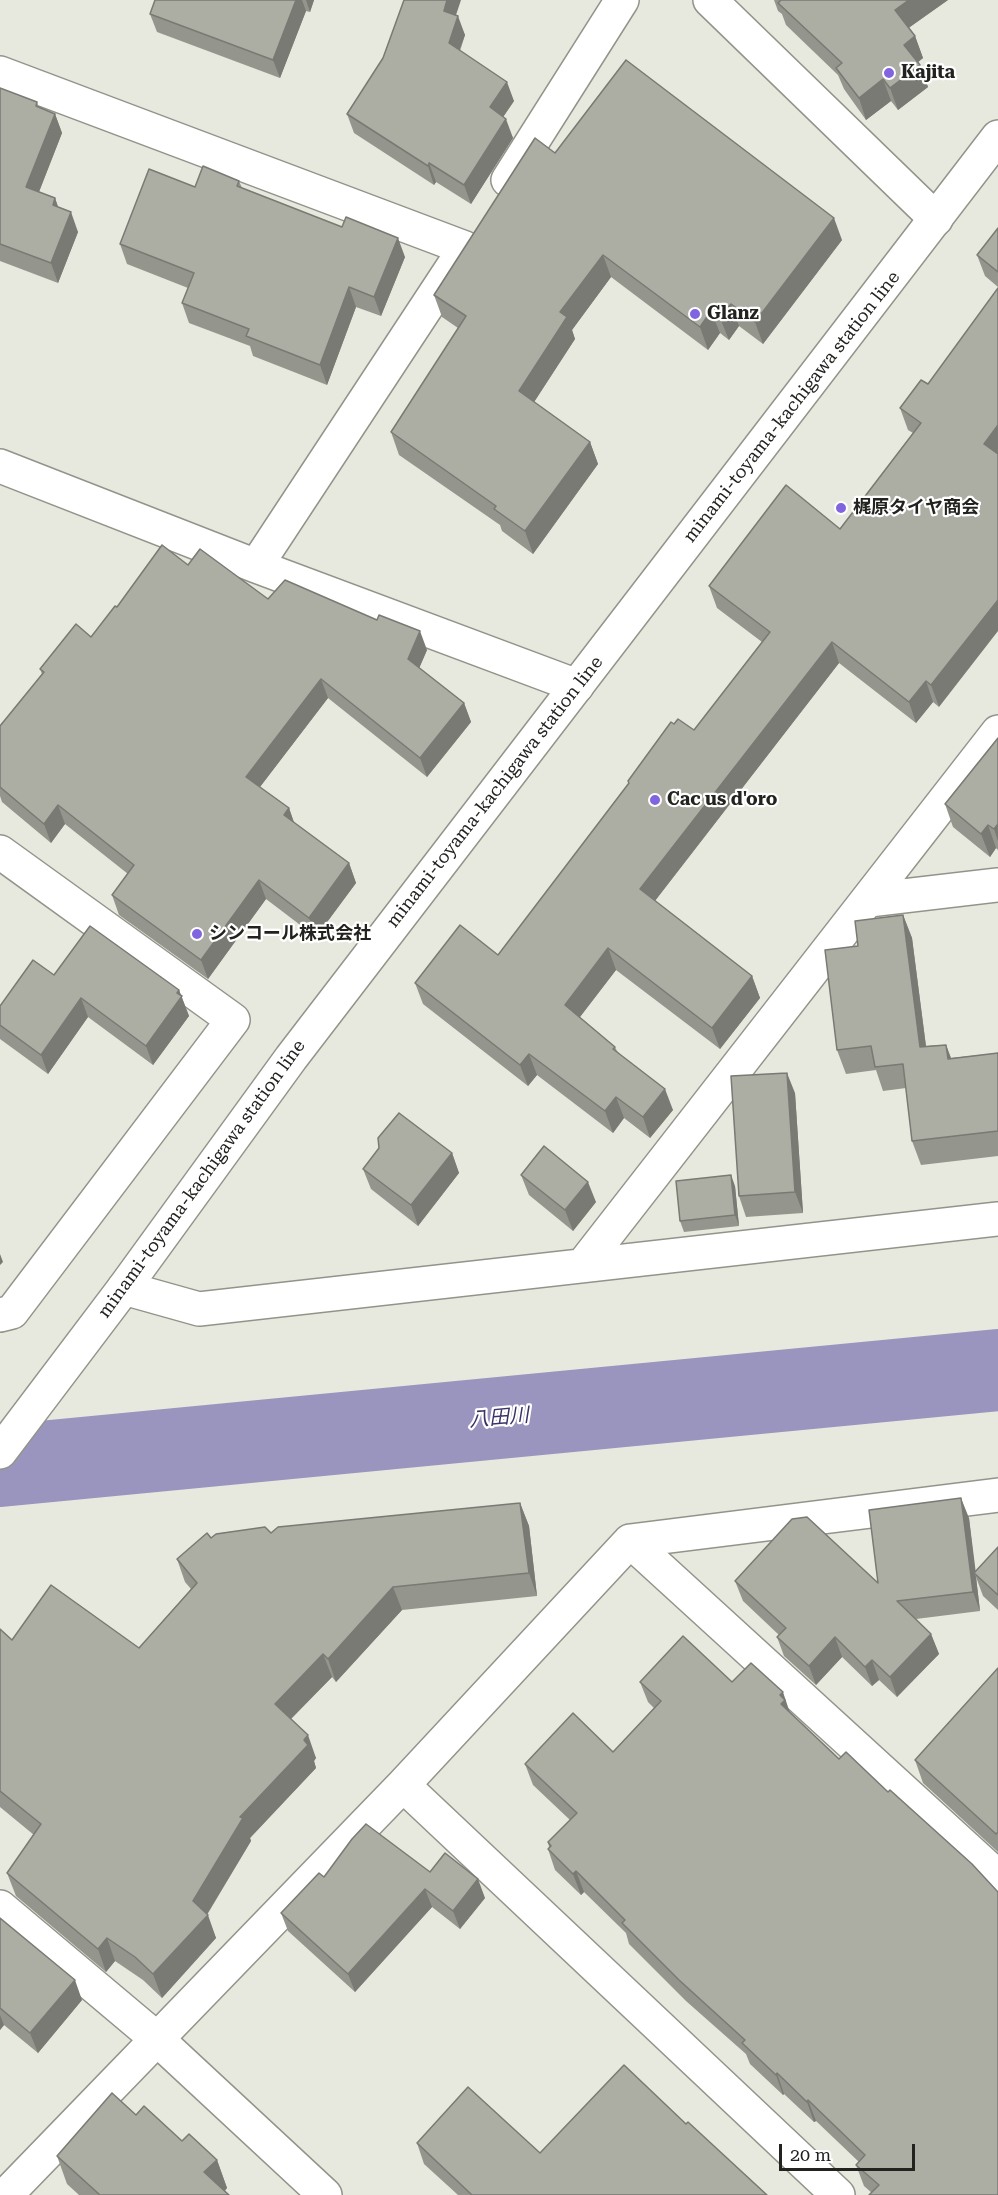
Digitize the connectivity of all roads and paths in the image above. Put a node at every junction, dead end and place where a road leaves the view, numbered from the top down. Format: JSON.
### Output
{"nodes":[{"id":1,"x":622,"y":0,"type":"edge"},
{"id":2,"x":710,"y":0,"type":"edge"},
{"id":3,"x":0,"y":73,"type":"edge"},
{"id":4,"x":998,"y":137,"type":"edge"},
{"id":5,"x":936,"y":219,"type":"junction"},
{"id":6,"x":465,"y":248,"type":"junction"},
{"id":7,"x":0,"y":466,"type":"edge"},
{"id":8,"x":256,"y":566,"type":"junction"},
{"id":9,"x":577,"y":686,"type":"junction"},
{"id":10,"x":998,"y":732,"type":"edge"},
{"id":11,"x":0,"y":852,"type":"edge"},
{"id":12,"x":998,"y":885,"type":"edge"},
{"id":13,"x":869,"y":900,"type":"junction"},
{"id":14,"x":998,"y":1219,"type":"edge"},
{"id":15,"x":583,"y":1265,"type":"junction"},
{"id":16,"x":124,"y":1288,"type":"junction"},
{"id":17,"x":0,"y":1315,"type":"edge"},
{"id":18,"x":0,"y":1452,"type":"edge"},
{"id":19,"x":998,"y":1495,"type":"edge"},
{"id":20,"x":630,"y":1541,"type":"junction"},
{"id":21,"x":403,"y":1785,"type":"junction"},
{"id":22,"x":998,"y":1877,"type":"edge"},
{"id":23,"x":0,"y":1906,"type":"edge"},
{"id":24,"x":157,"y":2039,"type":"junction"},
{"id":25,"x":6,"y":2195,"type":"edge"},
{"id":26,"x":324,"y":2195,"type":"edge"},
{"id":27,"x":838,"y":2195,"type":"edge"}],
"edges":[{"from":1,"to":6,"type":"street"},
{"from":2,"to":5,"type":"street"},
{"from":3,"to":6,"type":"street"},
{"from":4,"to":5,"type":"street","name":"minami-toyama-kachigawa station line"},
{"from":5,"to":9,"type":"street","name":"minami-toyama-kachigawa station line"},
{"from":6,"to":8,"type":"street"},
{"from":7,"to":8,"type":"street"},
{"from":8,"to":9,"type":"street"},
{"from":9,"to":16,"type":"street","name":"minami-toyama-kachigawa station line"},
{"from":10,"to":13,"type":"street"},
{"from":11,"to":17,"type":"street"},
{"from":12,"to":13,"type":"street"},
{"from":13,"to":15,"type":"street"},
{"from":14,"to":15,"type":"street"},
{"from":15,"to":16,"type":"street"},
{"from":16,"to":18,"type":"street","name":"minami-toyama-kachigawa station line"},
{"from":19,"to":20,"type":"street"},
{"from":20,"to":21,"type":"street"},
{"from":20,"to":22,"type":"street"},
{"from":21,"to":24,"type":"street"},
{"from":21,"to":27,"type":"street"},
{"from":23,"to":24,"type":"street"},
{"from":24,"to":25,"type":"street"},
{"from":24,"to":26,"type":"street"}]}
